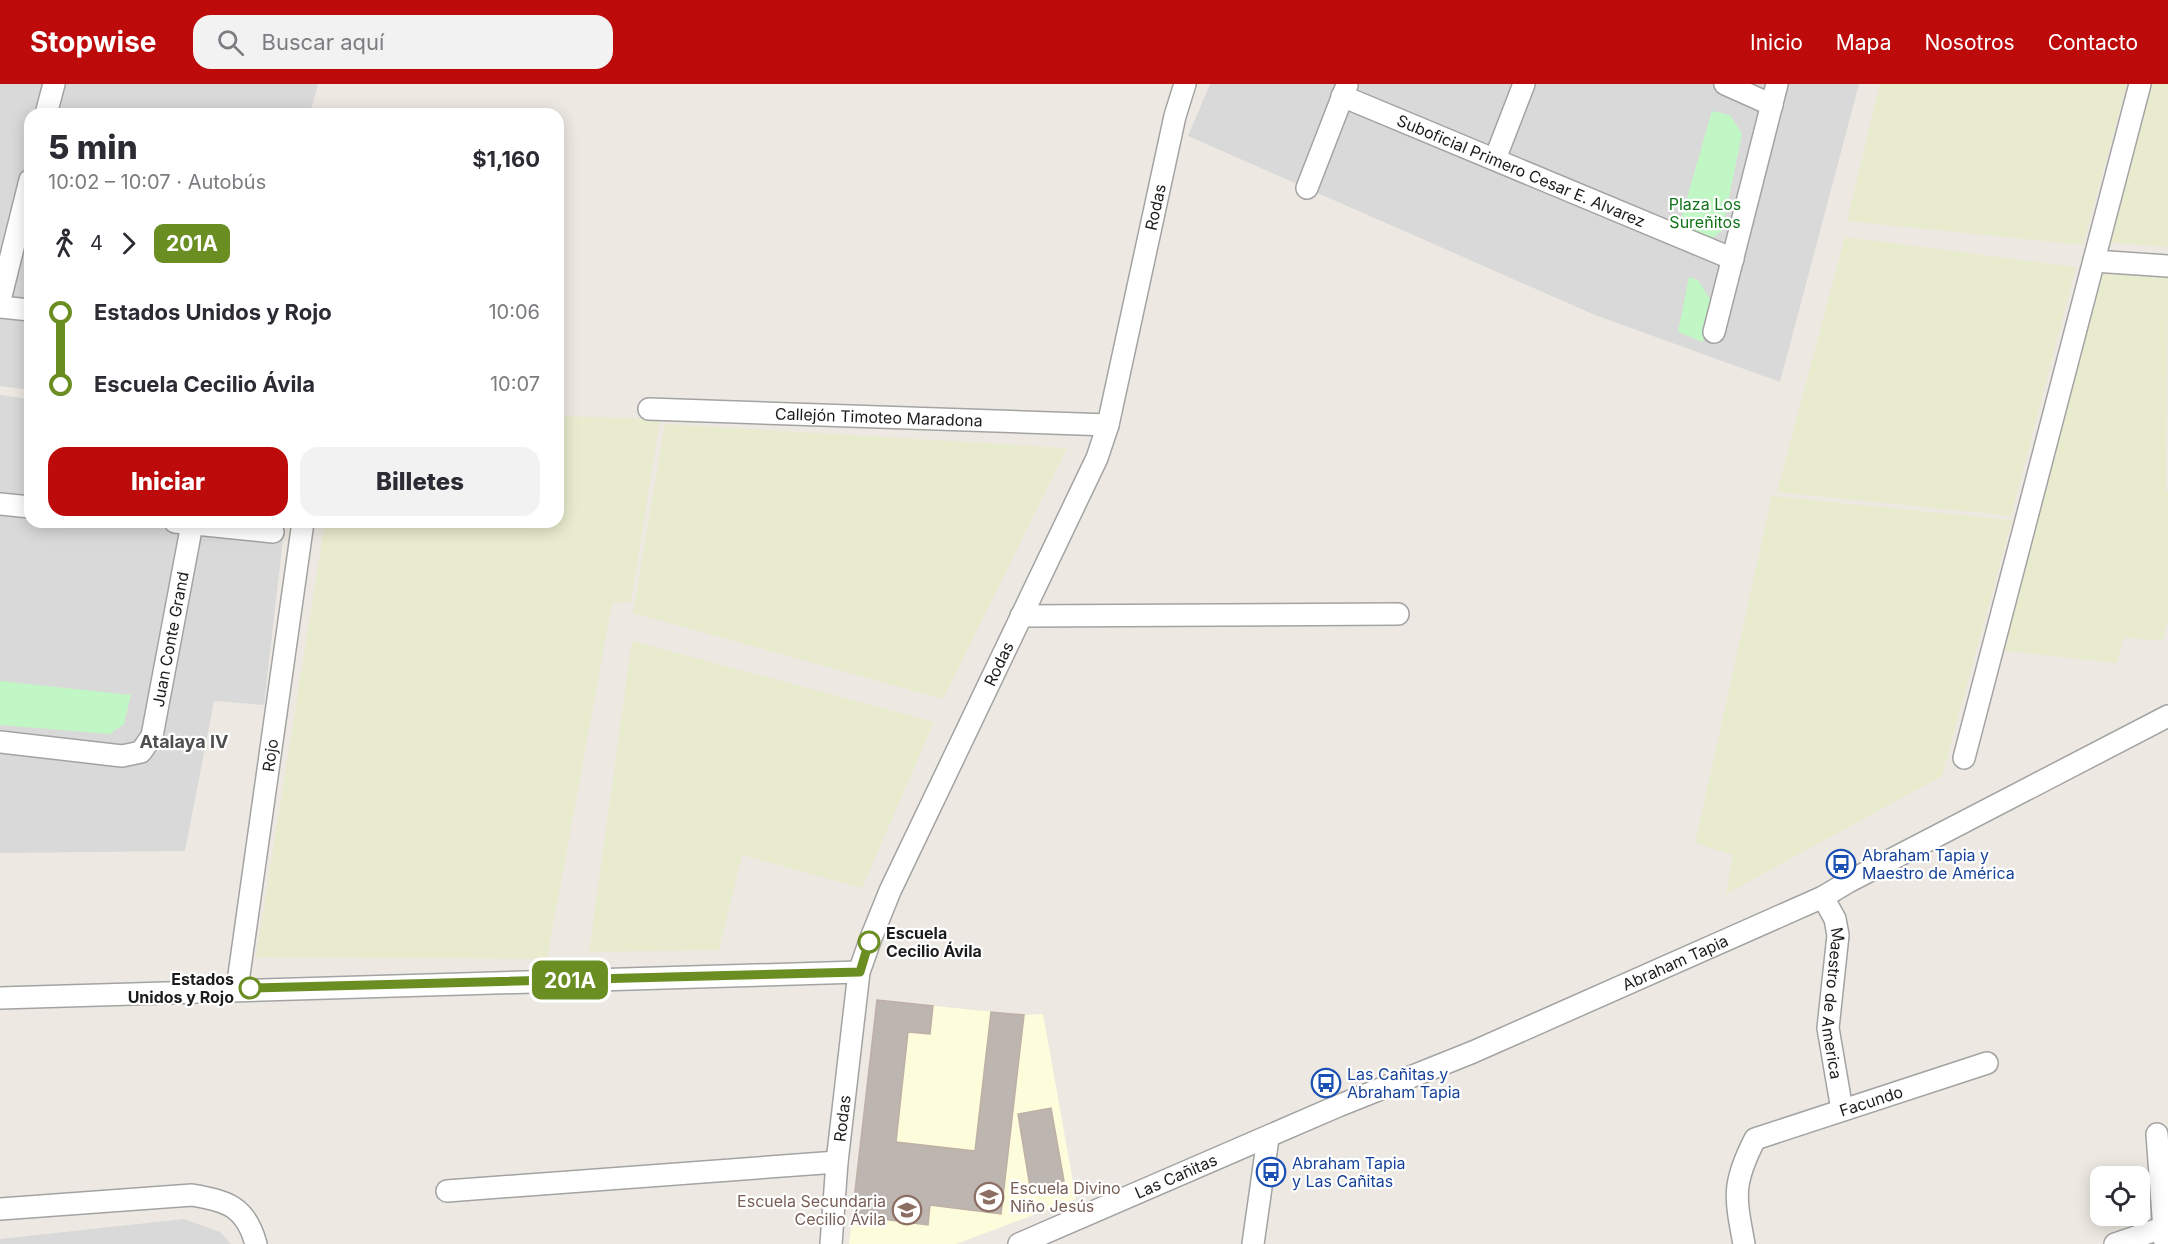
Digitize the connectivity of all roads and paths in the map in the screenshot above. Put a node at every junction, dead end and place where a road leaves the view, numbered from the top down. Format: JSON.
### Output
{"nodes":[{"id":1,"x":54,"y":84,"type":"edge"},
{"id":2,"x":1185,"y":84,"type":"edge"},
{"id":3,"x":1524,"y":84,"type":"edge"},
{"id":4,"x":1725,"y":84,"type":"edge"},
{"id":5,"x":1777,"y":84,"type":"edge"},
{"id":6,"x":2140,"y":84,"type":"edge"},
{"id":7,"x":1345,"y":90,"type":"edge"},
{"id":8,"x":1772,"y":105,"type":"junction"},
{"id":9,"x":48,"y":108,"type":"edge"},
{"id":10,"x":1495,"y":159,"type":"junction"},
{"id":11,"x":1307,"y":188,"type":"dead end"},
{"id":12,"x":24,"y":204,"type":"edge"},
{"id":13,"x":1733,"y":259,"type":"junction"},
{"id":14,"x":2094,"y":261,"type":"junction"},
{"id":15,"x":2168,"y":266,"type":"edge"},
{"id":16,"x":0,"y":300,"type":"edge"},
{"id":17,"x":0,"y":307,"type":"edge"},
{"id":18,"x":24,"y":309,"type":"edge"},
{"id":19,"x":1714,"y":332,"type":"dead end"},
{"id":20,"x":649,"y":409,"type":"dead end"},
{"id":21,"x":1108,"y":424,"type":"junction"},
{"id":22,"x":0,"y":504,"type":"edge"},
{"id":23,"x":24,"y":506,"type":"edge"},
{"id":24,"x":182,"y":528,"type":"edge"},
{"id":25,"x":233,"y":528,"type":"edge"},
{"id":26,"x":302,"y":528,"type":"edge"},
{"id":27,"x":273,"y":532,"type":"dead end"},
{"id":28,"x":1398,"y":614,"type":"dead end"},
{"id":29,"x":1021,"y":616,"type":"junction"},
{"id":30,"x":2168,"y":716,"type":"edge"},
{"id":31,"x":0,"y":742,"type":"edge"},
{"id":32,"x":1964,"y":758,"type":"dead end"},
{"id":33,"x":1823,"y":897,"type":"junction"},
{"id":34,"x":860,"y":972,"type":"junction"},
{"id":35,"x":237,"y":989,"type":"junction"},
{"id":36,"x":0,"y":998,"type":"edge"},
{"id":37,"x":1988,"y":1063,"type":"dead end"},
{"id":38,"x":1842,"y":1110,"type":"junction"},
{"id":39,"x":2157,"y":1134,"type":"dead end"},
{"id":40,"x":1268,"y":1138,"type":"junction"},
{"id":41,"x":837,"y":1162,"type":"junction"},
{"id":42,"x":447,"y":1191,"type":"dead end"},
{"id":43,"x":0,"y":1209,"type":"edge"},
{"id":44,"x":2166,"y":1233,"type":"edge"},
{"id":45,"x":256,"y":1244,"type":"edge"},
{"id":46,"x":831,"y":1244,"type":"edge"},
{"id":47,"x":1019,"y":1244,"type":"edge"},
{"id":48,"x":1252,"y":1244,"type":"edge"},
{"id":49,"x":1744,"y":1244,"type":"edge"},
{"id":50,"x":2115,"y":1244,"type":"edge"}],
"edges":[{"from":1,"to":9,"type":"street"},
{"from":2,"to":21,"type":"street","name":"Rodas"},
{"from":3,"to":10,"type":"street"},
{"from":4,"to":8,"type":"street"},
{"from":5,"to":8,"type":"street"},
{"from":6,"to":14,"type":"street"},
{"from":7,"to":10,"type":"street","name":"Suboficial Primero Cesar E. Alvarez"},
{"from":7,"to":11,"type":"street"},
{"from":8,"to":13,"type":"street"},
{"from":10,"to":13,"type":"street","name":"Suboficial Primero Cesar E. Alvarez"},
{"from":12,"to":16,"type":"street"},
{"from":13,"to":19,"type":"street"},
{"from":14,"to":15,"type":"street"},
{"from":14,"to":32,"type":"street"},
{"from":17,"to":18,"type":"street"},
{"from":20,"to":21,"type":"street","name":"Callejón Timoteo Maradona"},
{"from":21,"to":29,"type":"street","name":"Rodas"},
{"from":22,"to":23,"type":"street"},
{"from":24,"to":31,"type":"street","name":"Juan Conte Grand"},
{"from":25,"to":27,"type":"street"},
{"from":26,"to":35,"type":"street","name":"Rojo"},
{"from":28,"to":29,"type":"street"},
{"from":29,"to":34,"type":"street","name":"Rodas"},
{"from":30,"to":33,"type":"street","name":"Abraham Tapia"},
{"from":33,"to":38,"type":"street","name":"Maestro de America"},
{"from":33,"to":40,"type":"street","name":"Abraham Tapia"},
{"from":34,"to":35,"type":"street"},
{"from":34,"to":41,"type":"street","name":"Rodas"},
{"from":35,"to":36,"type":"street"},
{"from":37,"to":38,"type":"street","name":"Facundo"},
{"from":38,"to":49,"type":"street","name":"Facundo"},
{"from":39,"to":44,"type":"street"},
{"from":40,"to":47,"type":"street","name":"Las Cañitas"},
{"from":40,"to":48,"type":"street"},
{"from":41,"to":42,"type":"street"},
{"from":41,"to":46,"type":"street","name":"Rodas"},
{"from":43,"to":45,"type":"street"},
{"from":44,"to":50,"type":"street"}]}
